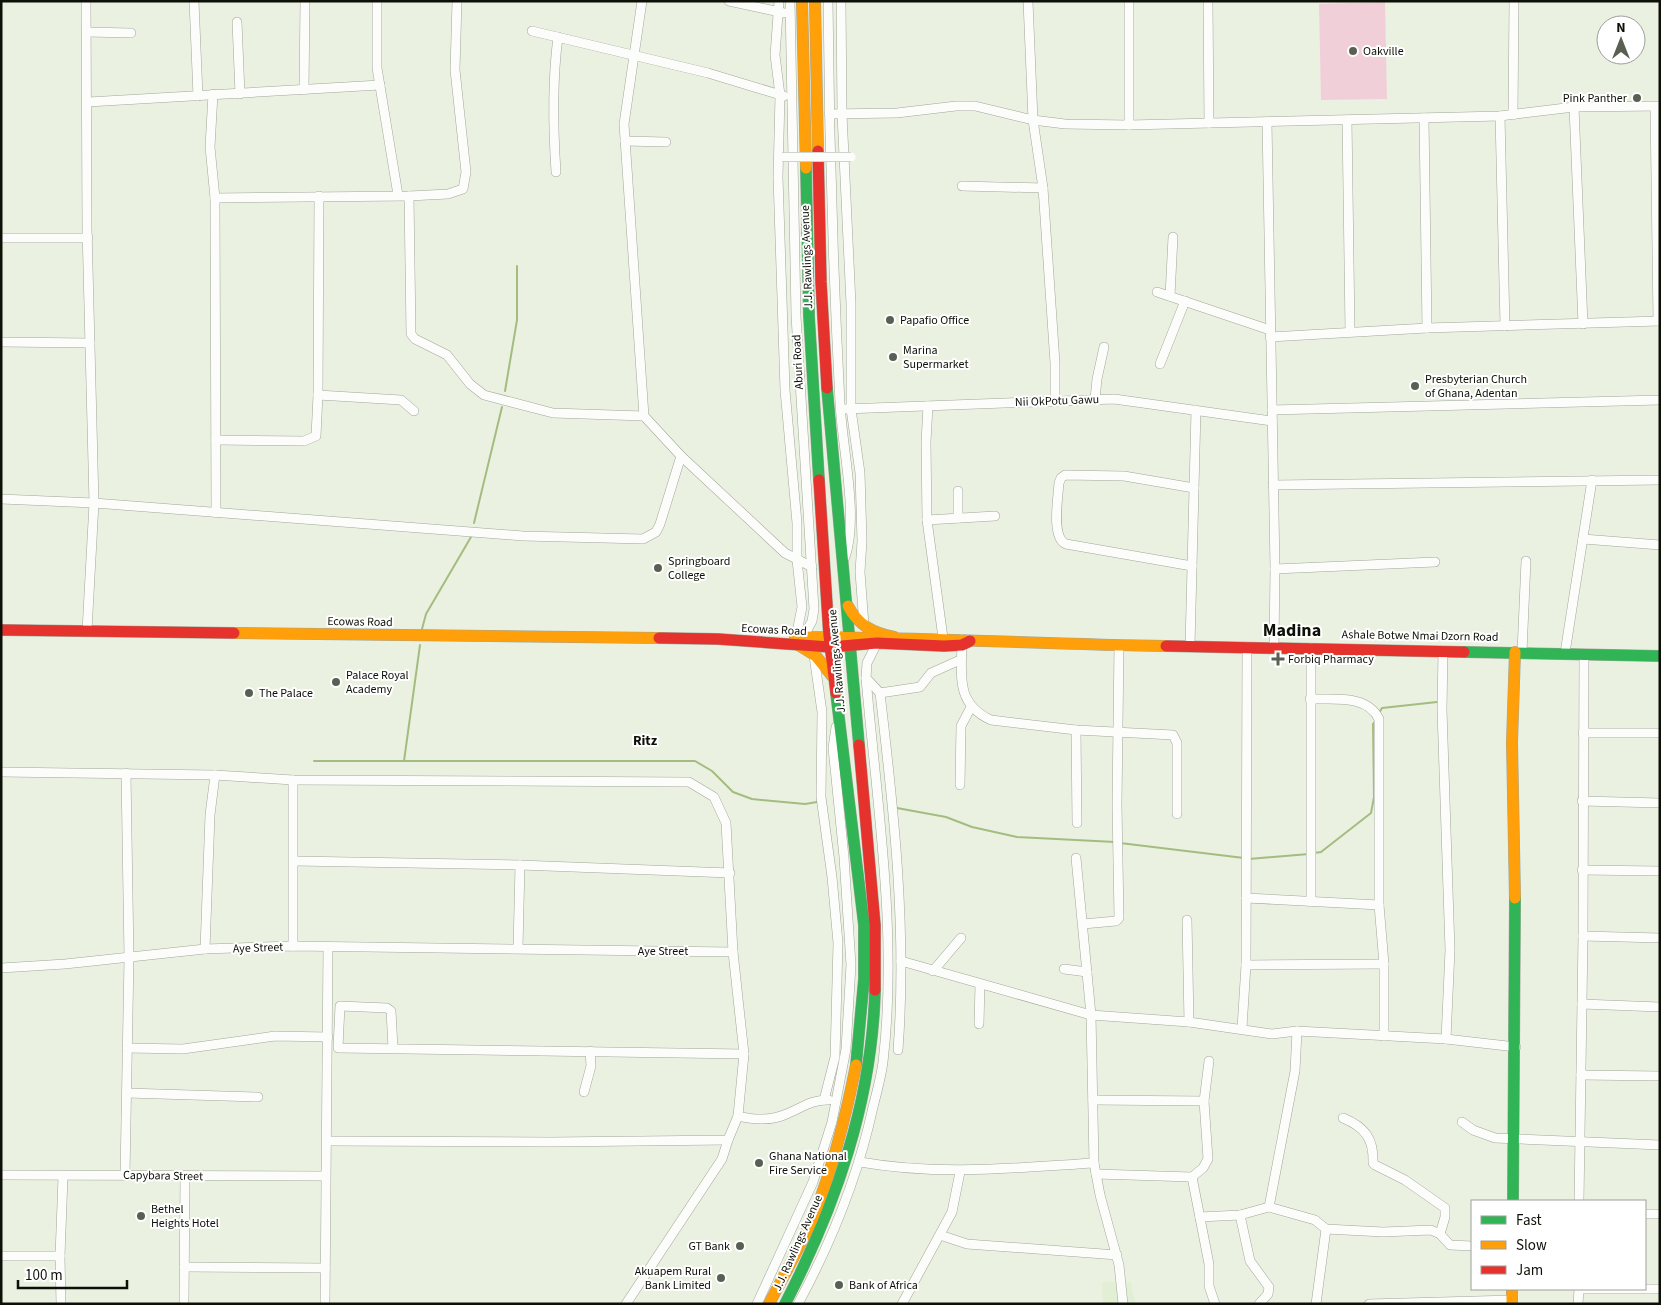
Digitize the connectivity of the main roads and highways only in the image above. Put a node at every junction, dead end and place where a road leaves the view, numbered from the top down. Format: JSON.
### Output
{"nodes":[{"id":1,"x":802,"y":1,"type":"edge"},
{"id":2,"x":815,"y":1,"type":"edge"},
{"id":3,"x":821,"y":282,"type":"junction"},
{"id":4,"x":834,"y":282,"type":"road end"},
{"id":5,"x":815,"y":404,"type":"junction"},
{"id":6,"x":802,"y":405,"type":"road end"},
{"id":7,"x":846,"y":602,"type":"junction"},
{"id":8,"x":1,"y":630,"type":"edge"},
{"id":9,"x":894,"y":637,"type":"junction"},
{"id":10,"x":795,"y":639,"type":"junction"},
{"id":11,"x":839,"y":641,"type":"junction"},
{"id":12,"x":965,"y":642,"type":"junction"},
{"id":13,"x":1518,"y":652,"type":"junction"},
{"id":14,"x":1660,"y":656,"type":"edge"},
{"id":15,"x":834,"y":680,"type":"junction"},
{"id":16,"x":839,"y":719,"type":"joint"},
{"id":17,"x":871,"y":885,"type":"junction"},
{"id":18,"x":884,"y":885,"type":"road end"},
{"id":19,"x":849,"y":1016,"type":"road end"},
{"id":20,"x":861,"y":1016,"type":"junction"},
{"id":21,"x":840,"y":1180,"type":"junction"},
{"id":22,"x":852,"y":1184,"type":"road end"},
{"id":23,"x":1512,"y":1200,"type":"edge"},
{"id":24,"x":792,"y":1231,"type":"road end"},
{"id":25,"x":803,"y":1237,"type":"junction"},
{"id":26,"x":769,"y":1304,"type":"edge"},
{"id":27,"x":785,"y":1304,"type":"edge"}],
"edges":[{"from":1,"to":5,"type":"main road","name":"Aburi Road"},
{"from":2,"to":3,"type":"main road","name":"J.J. Rawlings Avenue"},
{"from":3,"to":4,"type":"main road"},
{"from":3,"to":7,"type":"main road","name":"J.J. Rawlings Avenue"},
{"from":5,"to":6,"type":"main road"},
{"from":5,"to":11,"type":"main road","name":"Aburi Road"},
{"from":7,"to":9,"type":"main road"},
{"from":7,"to":11,"type":"main road","name":"J.J. Rawlings Avenue"},
{"from":8,"to":10,"type":"main road","name":"Ecowas Road"},
{"from":9,"to":11,"type":"main road"},
{"from":9,"to":12,"type":"main road"},
{"from":10,"to":11,"type":"main road","name":"Ecowas Road"},
{"from":10,"to":15,"type":"main road"},
{"from":11,"to":12,"type":"main road"},
{"from":11,"to":15,"type":"main road","name":"Aburi Road"},
{"from":11,"to":17,"type":"main road","name":"J.J. Rawlings Avenue"},
{"from":12,"to":13,"type":"main road","name":"Ashale Botwe Nmai Dzorn Road"},
{"from":13,"to":14,"type":"main road","name":"Ashale Botwe Nmai Dzorn Road"},
{"from":13,"to":23,"type":"main road"},
{"from":15,"to":16,"type":"main road","name":"Aburi Road"},
{"from":16,"to":20,"type":"main road","name":"J.J. Rawlings Avenue"},
{"from":17,"to":18,"type":"main road"},
{"from":17,"to":21,"type":"main road","name":"J.J. Rawlings Avenue"},
{"from":19,"to":20,"type":"main road"},
{"from":20,"to":25,"type":"main road","name":"J.J. Rawlings Avenue"},
{"from":21,"to":22,"type":"main road"},
{"from":21,"to":27,"type":"main road","name":"J.J. Rawlings Avenue"},
{"from":24,"to":25,"type":"main road"},
{"from":25,"to":26,"type":"main road","name":"J.J. Rawlings Avenue"}]}
